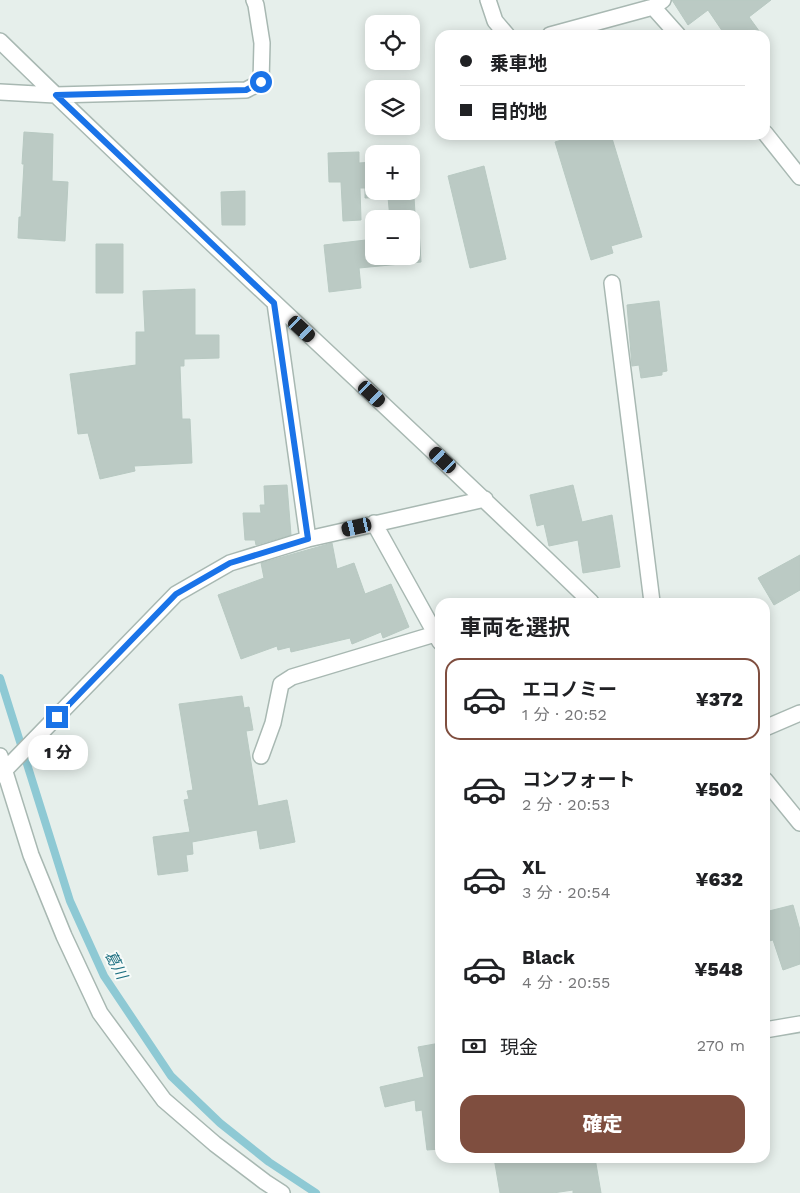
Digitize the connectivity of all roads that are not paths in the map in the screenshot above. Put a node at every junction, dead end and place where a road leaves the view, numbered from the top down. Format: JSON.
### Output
{"nodes":[{"id":1,"x":254,"y":0,"type":"edge"},
{"id":2,"x":488,"y":0,"type":"edge"},
{"id":3,"x":658,"y":3,"type":"edge"},
{"id":4,"x":503,"y":30,"type":"edge"},
{"id":5,"x":567,"y":30,"type":"edge"},
{"id":6,"x":675,"y":30,"type":"edge"},
{"id":7,"x":0,"y":41,"type":"edge"},
{"id":8,"x":0,"y":92,"type":"edge"},
{"id":9,"x":56,"y":95,"type":"junction"},
{"id":10,"x":770,"y":139,"type":"edge"},
{"id":11,"x":800,"y":177,"type":"edge"},
{"id":12,"x":612,"y":283,"type":"dead end"},
{"id":13,"x":274,"y":303,"type":"junction"},
{"id":14,"x":485,"y":499,"type":"junction"},
{"id":15,"x":374,"y":523,"type":"junction"},
{"id":16,"x":308,"y":539,"type":"junction"},
{"id":17,"x":588,"y":598,"type":"edge"},
{"id":18,"x":651,"y":598,"type":"edge"},
{"id":19,"x":435,"y":634,"type":"edge"},
{"id":20,"x":435,"y":640,"type":"edge"},
{"id":21,"x":800,"y":713,"type":"edge"},
{"id":22,"x":770,"y":726,"type":"edge"},
{"id":23,"x":261,"y":756,"type":"dead end"},
{"id":24,"x":1,"y":767,"type":"edge"},
{"id":25,"x":770,"y":786,"type":"edge"},
{"id":26,"x":800,"y":823,"type":"edge"},
{"id":27,"x":800,"y":1024,"type":"edge"},
{"id":28,"x":770,"y":1029,"type":"edge"},
{"id":29,"x":282,"y":1193,"type":"edge"}],
"edges":[{"from":1,"to":9,"type":"street"},
{"from":2,"to":4,"type":"street"},
{"from":3,"to":5,"type":"street"},
{"from":3,"to":6,"type":"street"},
{"from":7,"to":9,"type":"street"},
{"from":8,"to":9,"type":"street"},
{"from":9,"to":13,"type":"street"},
{"from":10,"to":11,"type":"street"},
{"from":12,"to":18,"type":"street"},
{"from":13,"to":14,"type":"street"},
{"from":13,"to":16,"type":"street"},
{"from":14,"to":15,"type":"street"},
{"from":14,"to":17,"type":"street"},
{"from":15,"to":16,"type":"street"},
{"from":15,"to":19,"type":"street"},
{"from":16,"to":24,"type":"street"},
{"from":20,"to":23,"type":"street"},
{"from":21,"to":22,"type":"street"},
{"from":24,"to":29,"type":"street"},
{"from":25,"to":26,"type":"street"},
{"from":27,"to":28,"type":"street"}]}
